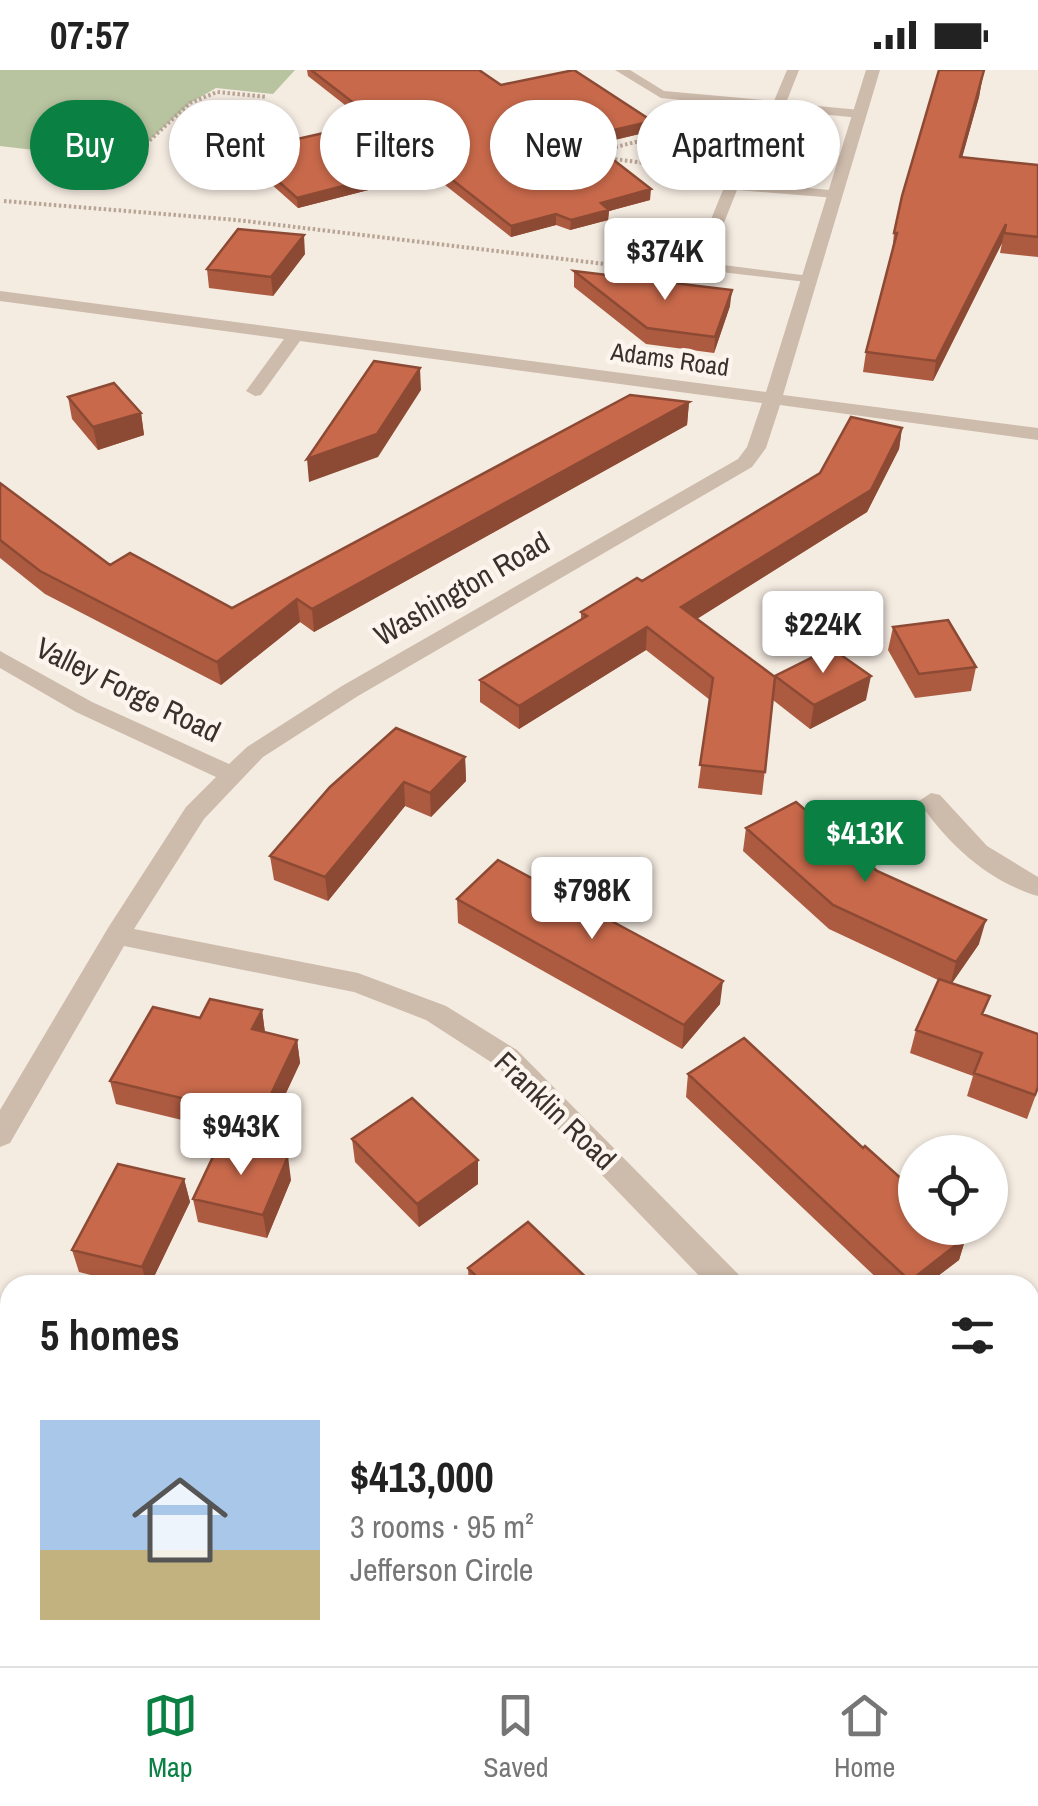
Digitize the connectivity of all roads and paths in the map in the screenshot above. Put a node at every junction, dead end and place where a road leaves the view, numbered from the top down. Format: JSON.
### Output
{"nodes":[{"id":1,"x":621,"y":70,"type":"edge"},
{"id":2,"x":793,"y":70,"type":"edge"},
{"id":3,"x":874,"y":70,"type":"edge"},
{"id":4,"x":267,"y":97,"type":"dead end"},
{"id":5,"x":720,"y":100,"type":"edge"},
{"id":6,"x":780,"y":100,"type":"edge"},
{"id":7,"x":840,"y":112,"type":"edge"},
{"id":8,"x":860,"y":114,"type":"junction"},
{"id":9,"x":149,"y":141,"type":"edge"},
{"id":10,"x":617,"y":160,"type":"edge"},
{"id":11,"x":633,"y":162,"type":"junction"},
{"id":12,"x":637,"y":162,"type":"edge"},
{"id":13,"x":627,"y":174,"type":"edge"},
{"id":14,"x":836,"y":194,"type":"junction"},
{"id":15,"x":4,"y":201,"type":"dead end"},
{"id":16,"x":654,"y":270,"type":"dead end"},
{"id":17,"x":810,"y":280,"type":"junction"},
{"id":18,"x":0,"y":296,"type":"edge"},
{"id":19,"x":296,"y":335,"type":"junction"},
{"id":20,"x":255,"y":391,"type":"dead end"},
{"id":21,"x":773,"y":398,"type":"junction"},
{"id":22,"x":1038,"y":434,"type":"edge"},
{"id":23,"x":0,"y":658,"type":"edge"},
{"id":24,"x":231,"y":774,"type":"junction"},
{"id":25,"x":931,"y":801,"type":"dead end"},
{"id":26,"x":1038,"y":888,"type":"edge"},
{"id":27,"x":116,"y":935,"type":"junction"},
{"id":28,"x":0,"y":1136,"type":"edge"},
{"id":29,"x":718,"y":1275,"type":"edge"}],
"edges":[{"from":1,"to":5,"type":"lane"},
{"from":2,"to":6,"type":"lane"},
{"from":3,"to":8,"type":"street","name":"Washington Road"},
{"from":4,"to":9,"type":"path"},
{"from":7,"to":8,"type":"lane"},
{"from":8,"to":14,"type":"street","name":"Washington Road"},
{"from":10,"to":11,"type":"path"},
{"from":11,"to":12,"type":"path"},
{"from":11,"to":13,"type":"path"},
{"from":14,"to":17,"type":"street","name":"Washington Road"},
{"from":14,"to":17,"type":"lane"},
{"from":15,"to":16,"type":"path"},
{"from":17,"to":21,"type":"street","name":"Washington Road"},
{"from":18,"to":19,"type":"street","name":"Adams Road"},
{"from":19,"to":20,"type":"street"},
{"from":19,"to":21,"type":"street","name":"Adams Road"},
{"from":21,"to":22,"type":"street","name":"Adams Road"},
{"from":21,"to":24,"type":"street","name":"Washington Road"},
{"from":23,"to":24,"type":"street","name":"Valley Forge Road"},
{"from":24,"to":27,"type":"street","name":"Washington Road"},
{"from":25,"to":26,"type":"street"},
{"from":27,"to":28,"type":"street","name":"Washington Road"},
{"from":27,"to":29,"type":"street","name":"Franklin Road"}]}
